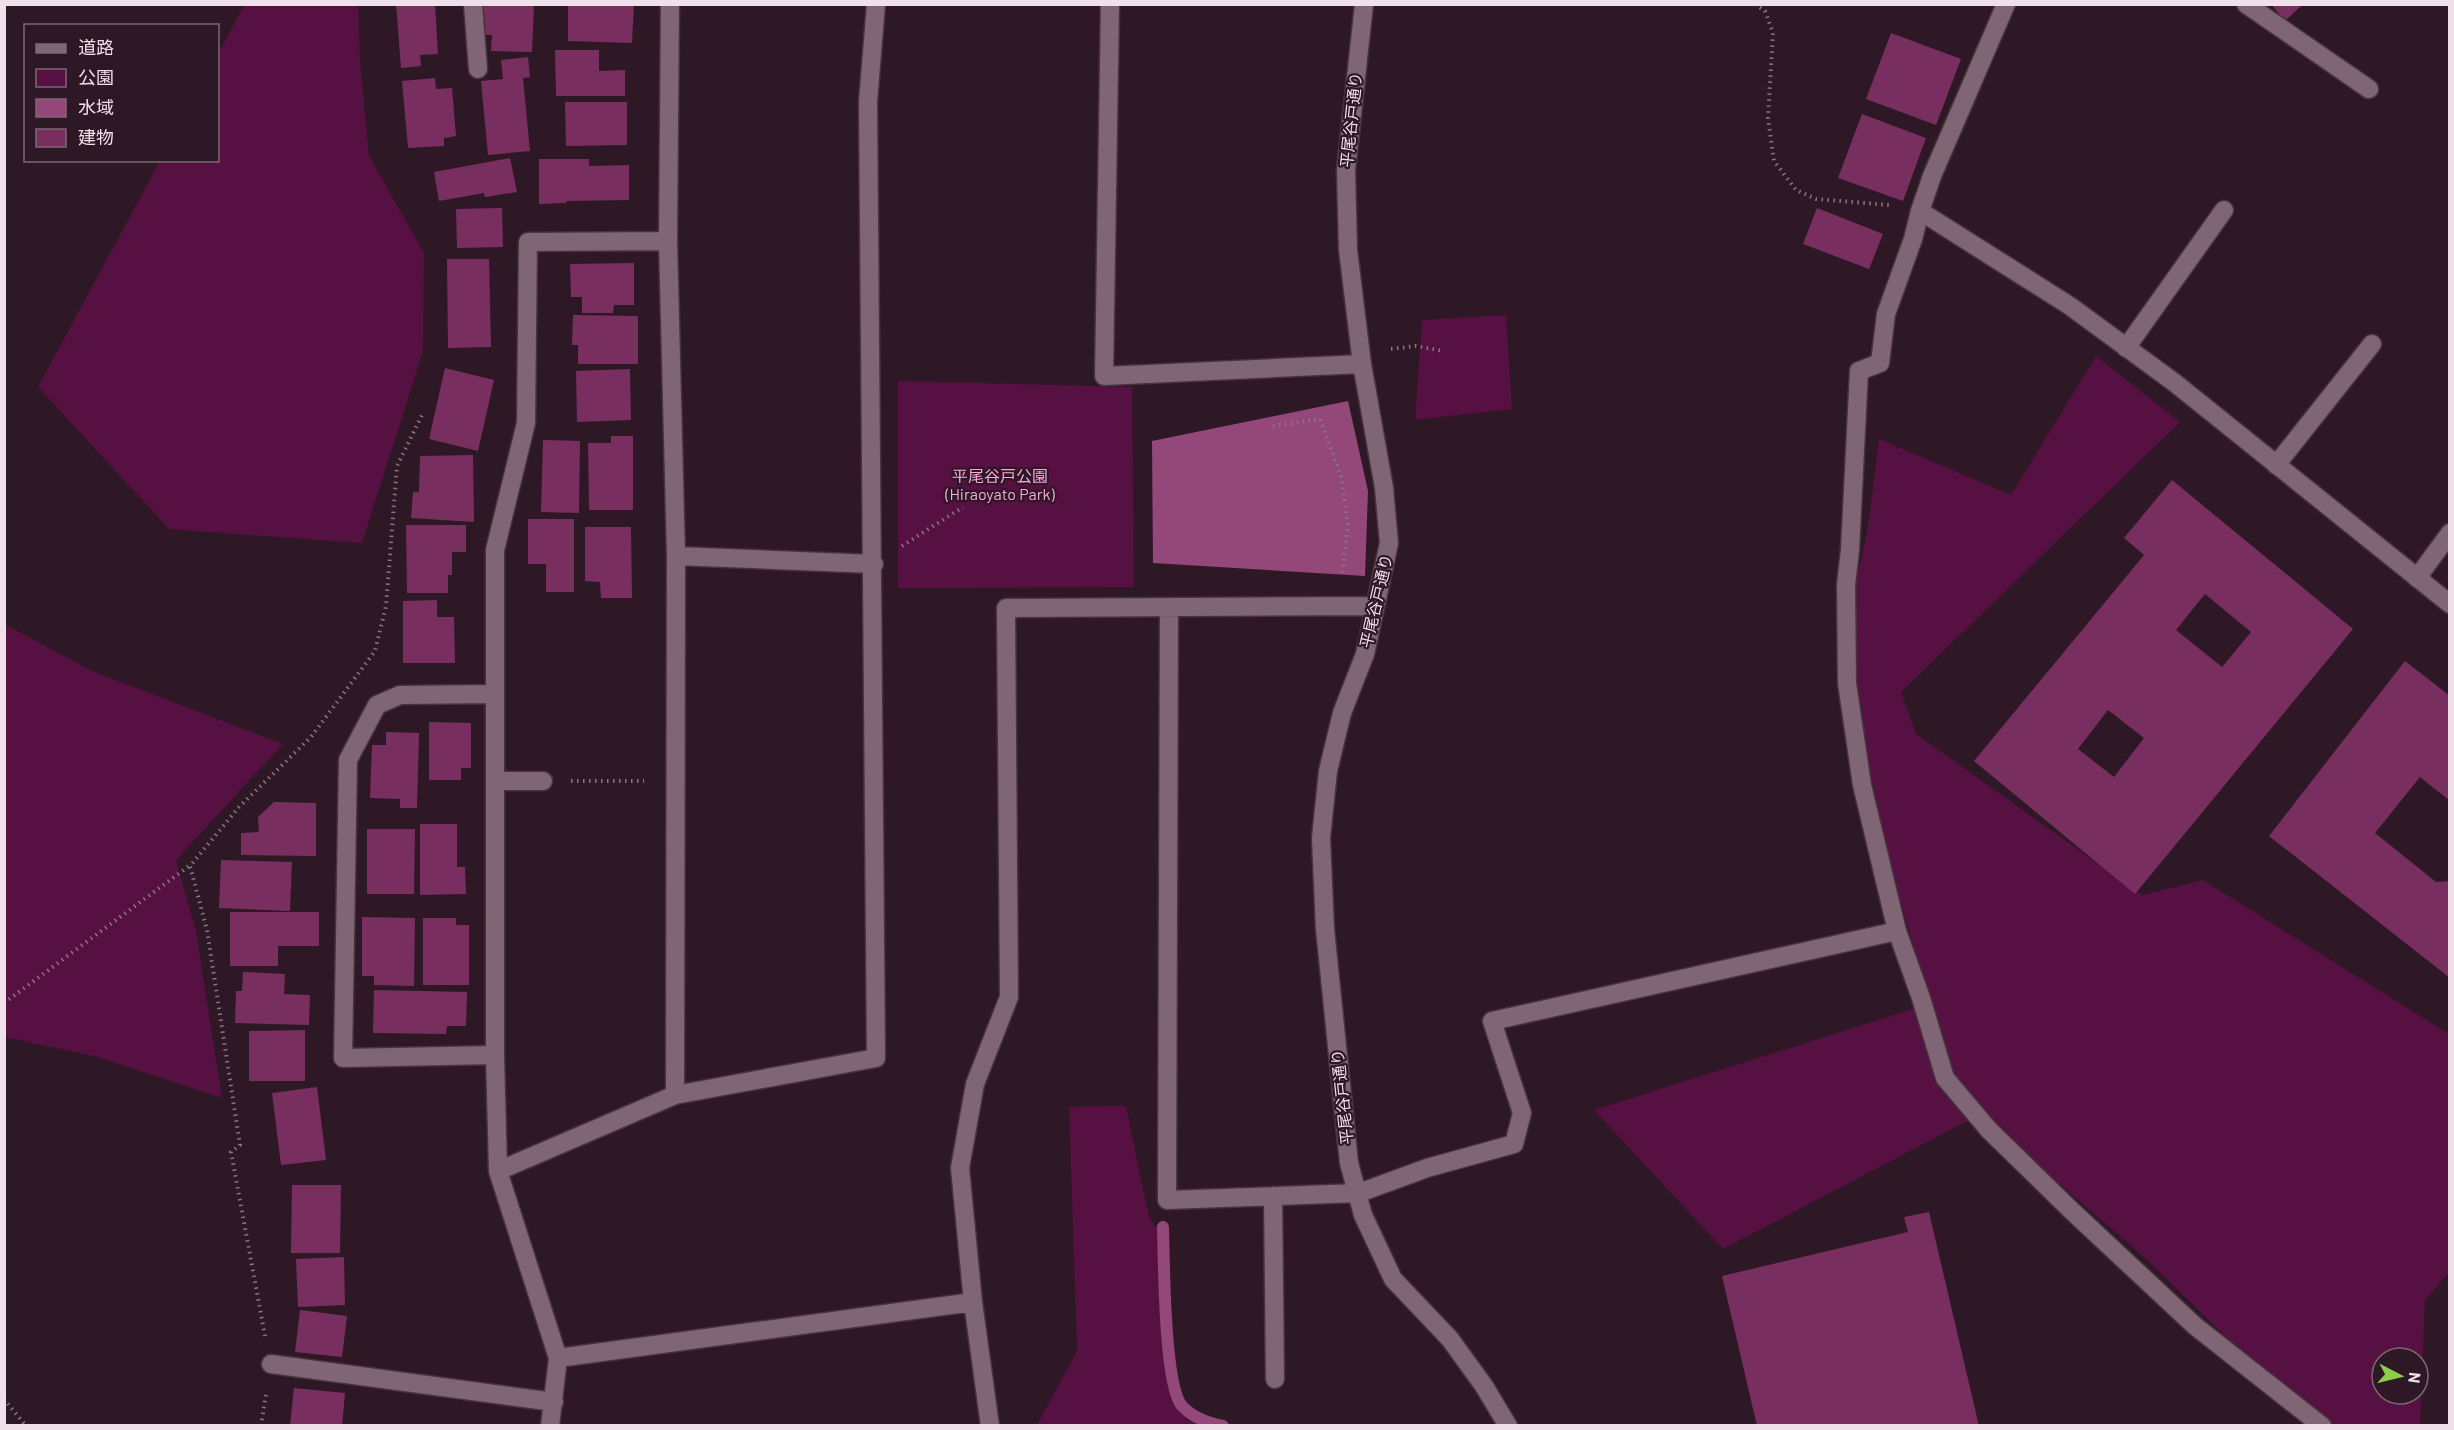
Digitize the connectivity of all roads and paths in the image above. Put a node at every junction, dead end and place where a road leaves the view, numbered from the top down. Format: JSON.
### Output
{"nodes":[{"id":1,"x":473,"y":4,"type":"edge"},
{"id":2,"x":670,"y":4,"type":"edge"},
{"id":3,"x":876,"y":4,"type":"edge"},
{"id":4,"x":1110,"y":4,"type":"edge"},
{"id":5,"x":1364,"y":4,"type":"edge"},
{"id":6,"x":1755,"y":4,"type":"edge"},
{"id":7,"x":2006,"y":4,"type":"edge"},
{"id":8,"x":2247,"y":4,"type":"edge"},
{"id":9,"x":478,"y":69,"type":"dead end"},
{"id":10,"x":2369,"y":89,"type":"dead end"},
{"id":11,"x":2223,"y":210,"type":"dead end"},
{"id":12,"x":1920,"y":211,"type":"junction"},
{"id":13,"x":668,"y":241,"type":"junction"},
{"id":14,"x":2372,"y":345,"type":"dead end"},
{"id":15,"x":2126,"y":348,"type":"junction"},
{"id":16,"x":1443,"y":351,"type":"dead end"},
{"id":17,"x":1361,"y":358,"type":"junction"},
{"id":18,"x":423,"y":413,"type":"dead end"},
{"id":19,"x":1273,"y":426,"type":"dead end"},
{"id":20,"x":2276,"y":465,"type":"junction"},
{"id":21,"x":963,"y":507,"type":"dead end"},
{"id":22,"x":2450,"y":533,"type":"edge"},
{"id":23,"x":676,"y":556,"type":"junction"},
{"id":24,"x":874,"y":564,"type":"junction"},
{"id":25,"x":2417,"y":578,"type":"junction"},
{"id":26,"x":2450,"y":604,"type":"edge"},
{"id":27,"x":1338,"y":606,"type":"junction"},
{"id":28,"x":1376,"y":606,"type":"junction"},
{"id":29,"x":1169,"y":607,"type":"junction"},
{"id":30,"x":495,"y":694,"type":"junction"},
{"id":31,"x":495,"y":781,"type":"junction"},
{"id":32,"x":543,"y":781,"type":"joint"},
{"id":33,"x":676,"y":781,"type":"junction"},
{"id":34,"x":190,"y":866,"type":"junction"},
{"id":35,"x":1897,"y":931,"type":"junction"},
{"id":36,"x":4,"y":1003,"type":"edge"},
{"id":37,"x":495,"y":1055,"type":"junction"},
{"id":38,"x":675,"y":1095,"type":"junction"},
{"id":39,"x":498,"y":1171,"type":"junction"},
{"id":40,"x":1359,"y":1193,"type":"junction"},
{"id":41,"x":1273,"y":1196,"type":"junction"},
{"id":42,"x":973,"y":1302,"type":"junction"},
{"id":43,"x":558,"y":1358,"type":"junction"},
{"id":44,"x":271,"y":1364,"type":"joint"},
{"id":45,"x":1275,"y":1379,"type":"dead end"},
{"id":46,"x":4,"y":1399,"type":"edge"},
{"id":47,"x":554,"y":1402,"type":"junction"},
{"id":48,"x":26,"y":1425,"type":"edge"},
{"id":49,"x":550,"y":1425,"type":"edge"},
{"id":50,"x":990,"y":1425,"type":"edge"},
{"id":51,"x":1508,"y":1425,"type":"edge"},
{"id":52,"x":2322,"y":1425,"type":"edge"}],
"edges":[{"from":1,"to":9,"type":"street"},
{"from":2,"to":13,"type":"street"},
{"from":3,"to":24,"type":"street"},
{"from":4,"to":17,"type":"street"},
{"from":5,"to":17,"type":"street","name":"平尾谷戸通り"},
{"from":6,"to":12,"type":"path"},
{"from":7,"to":12,"type":"street"},
{"from":8,"to":10,"type":"street"},
{"from":11,"to":15,"type":"street"},
{"from":12,"to":15,"type":"street"},
{"from":12,"to":35,"type":"street"},
{"from":13,"to":23,"type":"street"},
{"from":13,"to":30,"type":"street"},
{"from":14,"to":20,"type":"street"},
{"from":15,"to":20,"type":"street"},
{"from":16,"to":17,"type":"path"},
{"from":17,"to":28,"type":"street","name":"平尾谷戸通り"},
{"from":18,"to":34,"type":"path"},
{"from":19,"to":27,"type":"path"},
{"from":20,"to":25,"type":"street"},
{"from":21,"to":24,"type":"path"},
{"from":22,"to":25,"type":"street"},
{"from":23,"to":24,"type":"street"},
{"from":23,"to":33,"type":"street"},
{"from":24,"to":38,"type":"street"},
{"from":25,"to":26,"type":"street"},
{"from":27,"to":28,"type":"street"},
{"from":27,"to":29,"type":"street"},
{"from":28,"to":40,"type":"street","name":"平尾谷戸通り"},
{"from":29,"to":41,"type":"street"},
{"from":29,"to":42,"type":"street"},
{"from":30,"to":31,"type":"street"},
{"from":30,"to":37,"type":"street"},
{"from":31,"to":32,"type":"street"},
{"from":31,"to":37,"type":"street"},
{"from":32,"to":33,"type":"path"},
{"from":33,"to":38,"type":"street"},
{"from":34,"to":36,"type":"path"},
{"from":34,"to":44,"type":"path"},
{"from":35,"to":40,"type":"street"},
{"from":35,"to":52,"type":"street"},
{"from":37,"to":39,"type":"street"},
{"from":38,"to":39,"type":"street"},
{"from":39,"to":43,"type":"street"},
{"from":40,"to":41,"type":"street"},
{"from":40,"to":51,"type":"street","name":"平尾谷戸通り"},
{"from":41,"to":45,"type":"street"},
{"from":42,"to":43,"type":"street"},
{"from":42,"to":50,"type":"street"},
{"from":43,"to":47,"type":"street"},
{"from":44,"to":47,"type":"street"},
{"from":46,"to":48,"type":"path"},
{"from":47,"to":49,"type":"street"}]}
